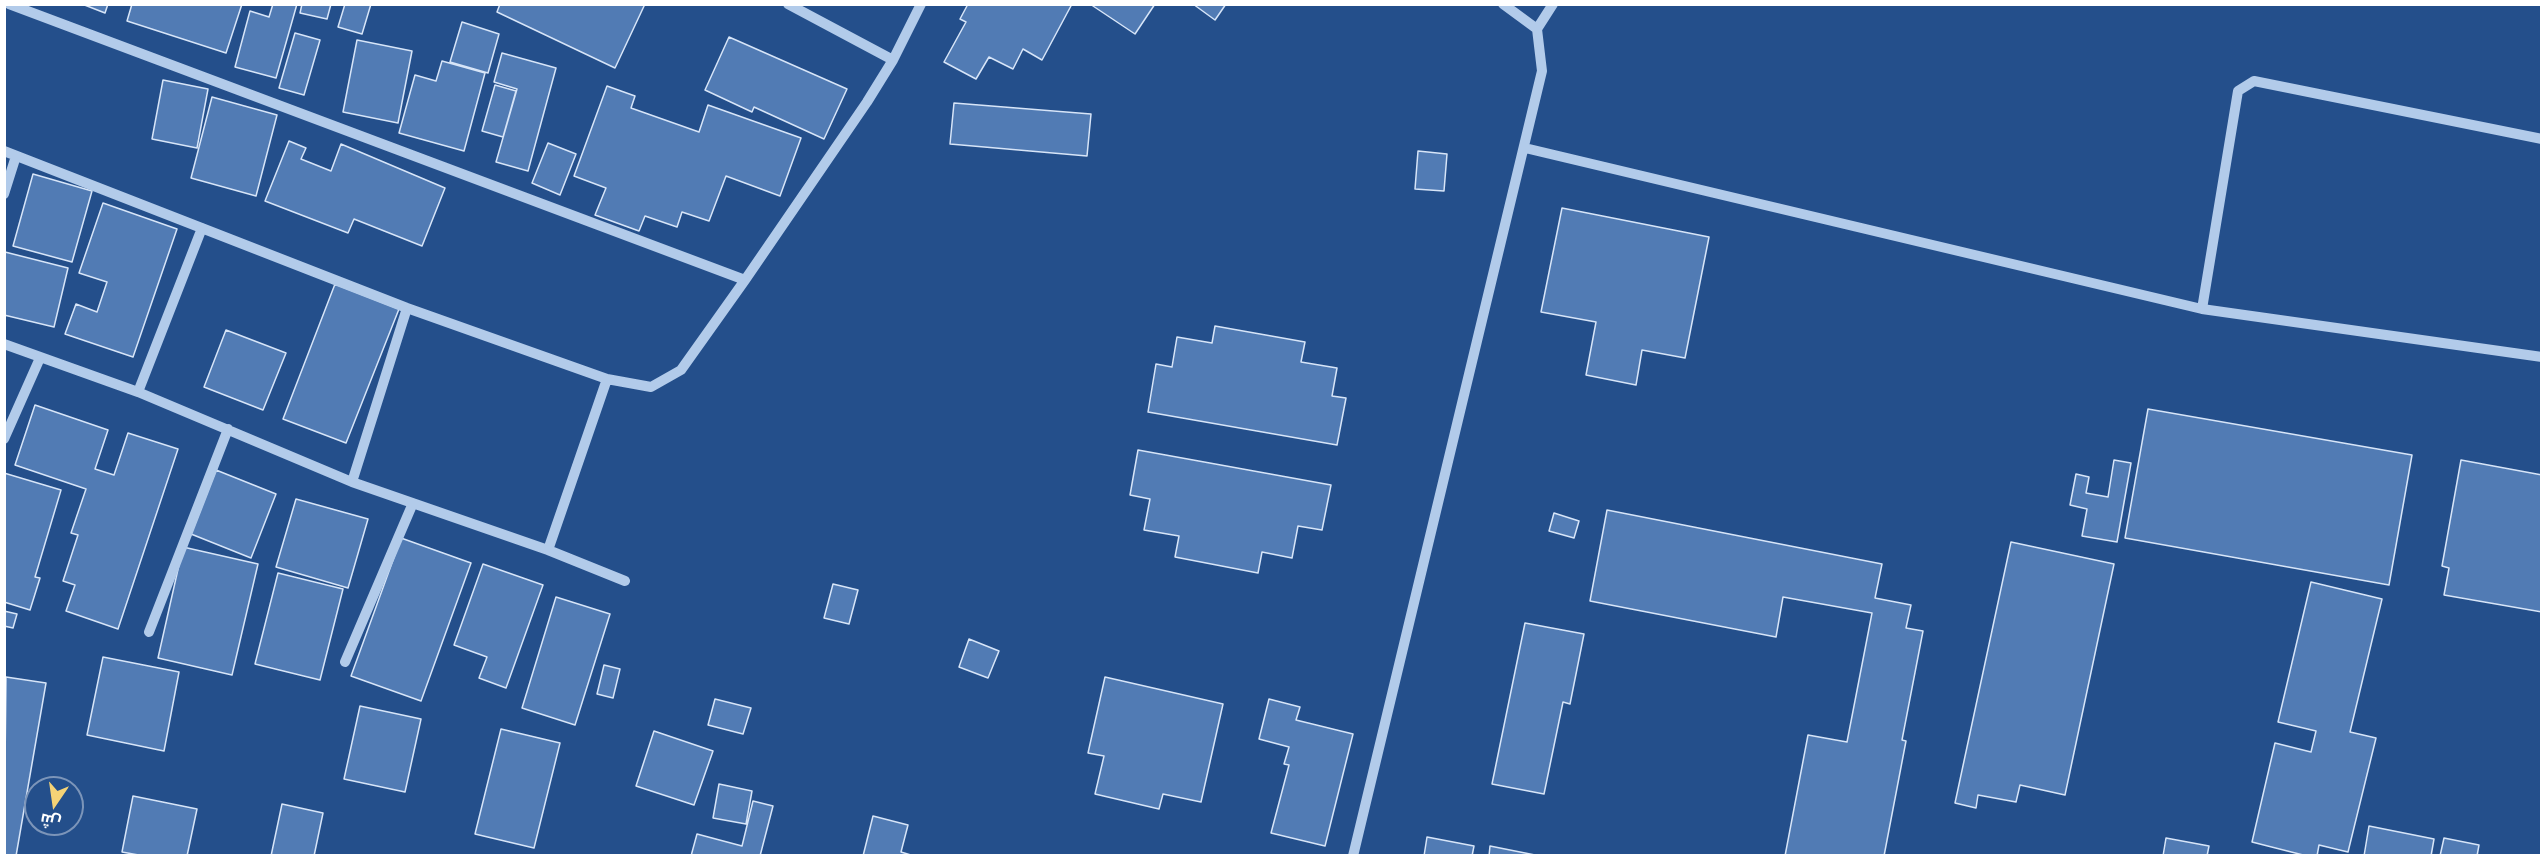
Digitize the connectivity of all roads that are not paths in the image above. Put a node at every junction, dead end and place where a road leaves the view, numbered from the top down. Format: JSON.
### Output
{"nodes":[{"id":1,"x":9,"y":4,"type":"edge"},
{"id":2,"x":788,"y":4,"type":"edge"},
{"id":3,"x":921,"y":4,"type":"edge"},
{"id":4,"x":1503,"y":4,"type":"edge"},
{"id":5,"x":1553,"y":4,"type":"edge"},
{"id":6,"x":1537,"y":29,"type":"junction"},
{"id":7,"x":893,"y":60,"type":"junction"},
{"id":8,"x":2541,"y":139,"type":"edge"},
{"id":9,"x":1525,"y":148,"type":"junction"},
{"id":10,"x":4,"y":151,"type":"edge"},
{"id":11,"x":16,"y":156,"type":"junction"},
{"id":12,"x":4,"y":194,"type":"edge"},
{"id":13,"x":202,"y":228,"type":"junction"},
{"id":14,"x":745,"y":280,"type":"junction"},
{"id":15,"x":407,"y":308,"type":"junction"},
{"id":16,"x":2202,"y":309,"type":"junction"},
{"id":17,"x":4,"y":344,"type":"edge"},
{"id":18,"x":2541,"y":357,"type":"edge"},
{"id":19,"x":40,"y":358,"type":"junction"},
{"id":20,"x":607,"y":379,"type":"junction"},
{"id":21,"x":138,"y":392,"type":"junction"},
{"id":22,"x":228,"y":429,"type":"junction"},
{"id":23,"x":4,"y":439,"type":"edge"},
{"id":24,"x":352,"y":482,"type":"junction"},
{"id":25,"x":413,"y":503,"type":"junction"},
{"id":26,"x":548,"y":550,"type":"junction"},
{"id":27,"x":625,"y":581,"type":"dead end"},
{"id":28,"x":149,"y":632,"type":"dead end"},
{"id":29,"x":345,"y":662,"type":"dead end"},
{"id":30,"x":1353,"y":855,"type":"edge"}],
"edges":[{"from":1,"to":14,"type":"street"},
{"from":2,"to":7,"type":"street"},
{"from":3,"to":7,"type":"street"},
{"from":4,"to":6,"type":"street"},
{"from":5,"to":6,"type":"street"},
{"from":6,"to":9,"type":"street"},
{"from":7,"to":14,"type":"street"},
{"from":8,"to":16,"type":"street"},
{"from":9,"to":16,"type":"street"},
{"from":9,"to":30,"type":"street"},
{"from":10,"to":11,"type":"street"},
{"from":11,"to":12,"type":"street"},
{"from":11,"to":13,"type":"street"},
{"from":13,"to":15,"type":"street"},
{"from":13,"to":21,"type":"street"},
{"from":14,"to":20,"type":"street"},
{"from":15,"to":20,"type":"street"},
{"from":15,"to":24,"type":"street"},
{"from":16,"to":18,"type":"street"},
{"from":17,"to":19,"type":"street"},
{"from":19,"to":21,"type":"street"},
{"from":19,"to":23,"type":"street"},
{"from":20,"to":26,"type":"street"},
{"from":21,"to":22,"type":"street"},
{"from":22,"to":24,"type":"street"},
{"from":22,"to":28,"type":"street"},
{"from":24,"to":25,"type":"street"},
{"from":25,"to":26,"type":"street"},
{"from":25,"to":29,"type":"street"},
{"from":26,"to":27,"type":"street"}]}
